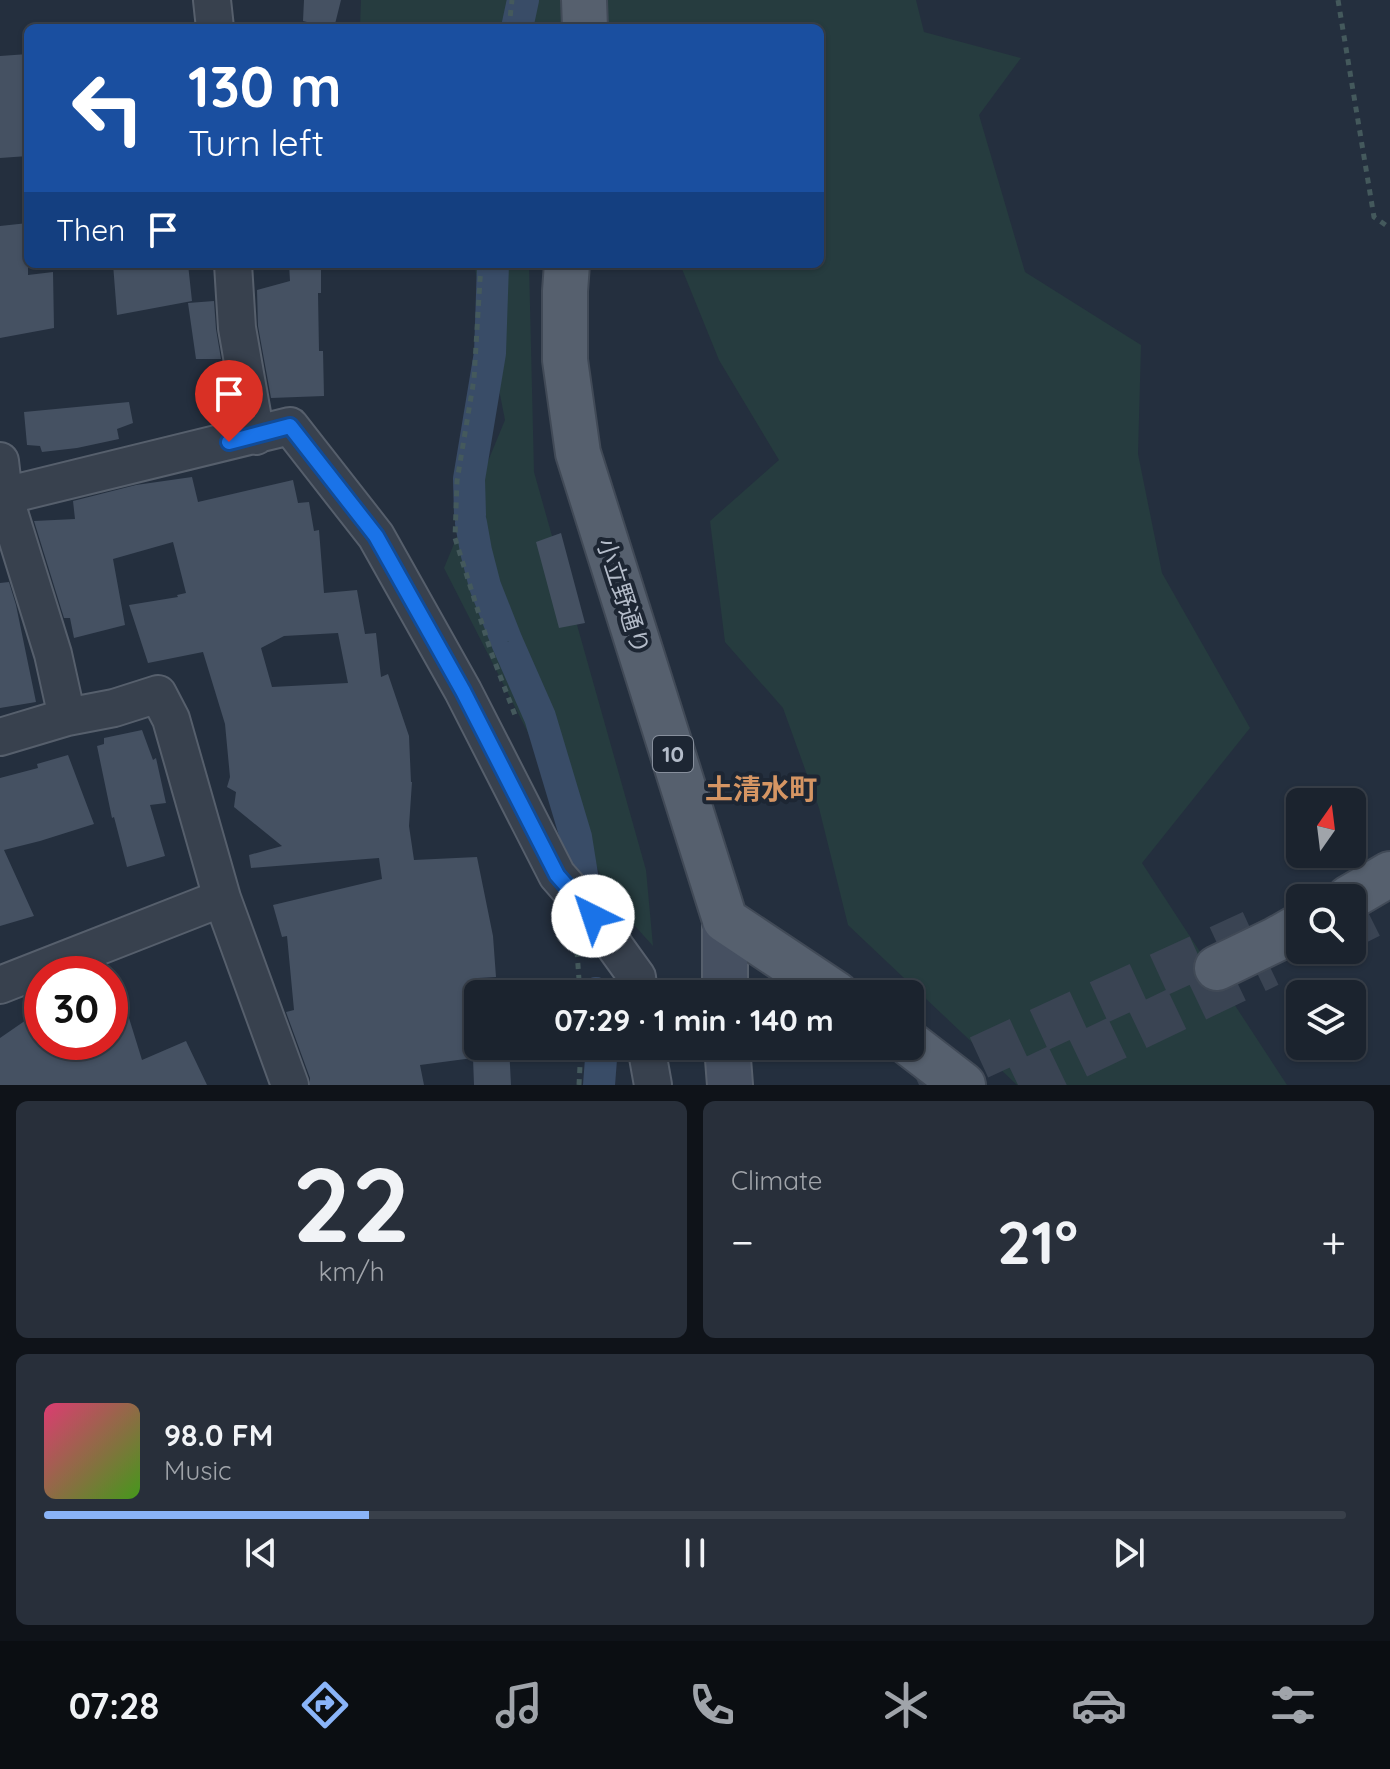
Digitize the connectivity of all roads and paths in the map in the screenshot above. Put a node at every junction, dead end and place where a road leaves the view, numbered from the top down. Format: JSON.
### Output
{"nodes":[{"id":1,"x":212,"y":0,"type":"edge"},
{"id":2,"x":512,"y":0,"type":"edge"},
{"id":3,"x":584,"y":0,"type":"edge"},
{"id":4,"x":1338,"y":0,"type":"edge"},
{"id":5,"x":215,"y":24,"type":"edge"},
{"id":6,"x":509,"y":24,"type":"edge"},
{"id":7,"x":585,"y":24,"type":"edge"},
{"id":8,"x":1390,"y":228,"type":"edge"},
{"id":9,"x":233,"y":268,"type":"edge"},
{"id":10,"x":481,"y":268,"type":"edge"},
{"id":11,"x":567,"y":268,"type":"edge"},
{"id":12,"x":256,"y":436,"type":"junction"},
{"id":13,"x":0,"y":461,"type":"edge"},
{"id":14,"x":2,"y":496,"type":"edge"},
{"id":15,"x":67,"y":717,"type":"junction"},
{"id":16,"x":518,"y":723,"type":"dead end"},
{"id":17,"x":0,"y":737,"type":"edge"},
{"id":18,"x":222,"y":898,"type":"junction"},
{"id":19,"x":725,"y":920,"type":"junction"},
{"id":20,"x":1286,"y":935,"type":"edge"},
{"id":21,"x":1217,"y":968,"type":"dead end"},
{"id":22,"x":637,"y":980,"type":"edge"},
{"id":23,"x":725,"y":980,"type":"edge"},
{"id":24,"x":815,"y":980,"type":"edge"},
{"id":25,"x":0,"y":985,"type":"edge"},
{"id":26,"x":924,"y":1055,"type":"edge"},
{"id":27,"x":580,"y":1060,"type":"edge"},
{"id":28,"x":649,"y":1060,"type":"edge"},
{"id":29,"x":728,"y":1060,"type":"edge"},
{"id":30,"x":290,"y":1085,"type":"edge"},
{"id":31,"x":579,"y":1085,"type":"edge"},
{"id":32,"x":653,"y":1085,"type":"edge"},
{"id":33,"x":730,"y":1085,"type":"edge"},
{"id":34,"x":963,"y":1085,"type":"edge"}],
"edges":[{"from":1,"to":5,"type":"street"},
{"from":2,"to":6,"type":"path"},
{"from":3,"to":7,"type":"main road"},
{"from":4,"to":8,"type":"path"},
{"from":9,"to":12,"type":"street"},
{"from":10,"to":16,"type":"path"},
{"from":11,"to":19,"type":"main road","name":"小立野通り","number":"10"},
{"from":12,"to":14,"type":"street"},
{"from":12,"to":22,"type":"street"},
{"from":13,"to":14,"type":"street"},
{"from":14,"to":15,"type":"street"},
{"from":15,"to":17,"type":"street"},
{"from":15,"to":18,"type":"street"},
{"from":18,"to":25,"type":"street"},
{"from":18,"to":30,"type":"street"},
{"from":19,"to":23,"type":"main road"},
{"from":19,"to":24,"type":"main road"},
{"from":20,"to":21,"type":"main road"},
{"from":26,"to":34,"type":"main road"},
{"from":27,"to":31,"type":"path"},
{"from":28,"to":32,"type":"street"},
{"from":29,"to":33,"type":"main road"}]}
